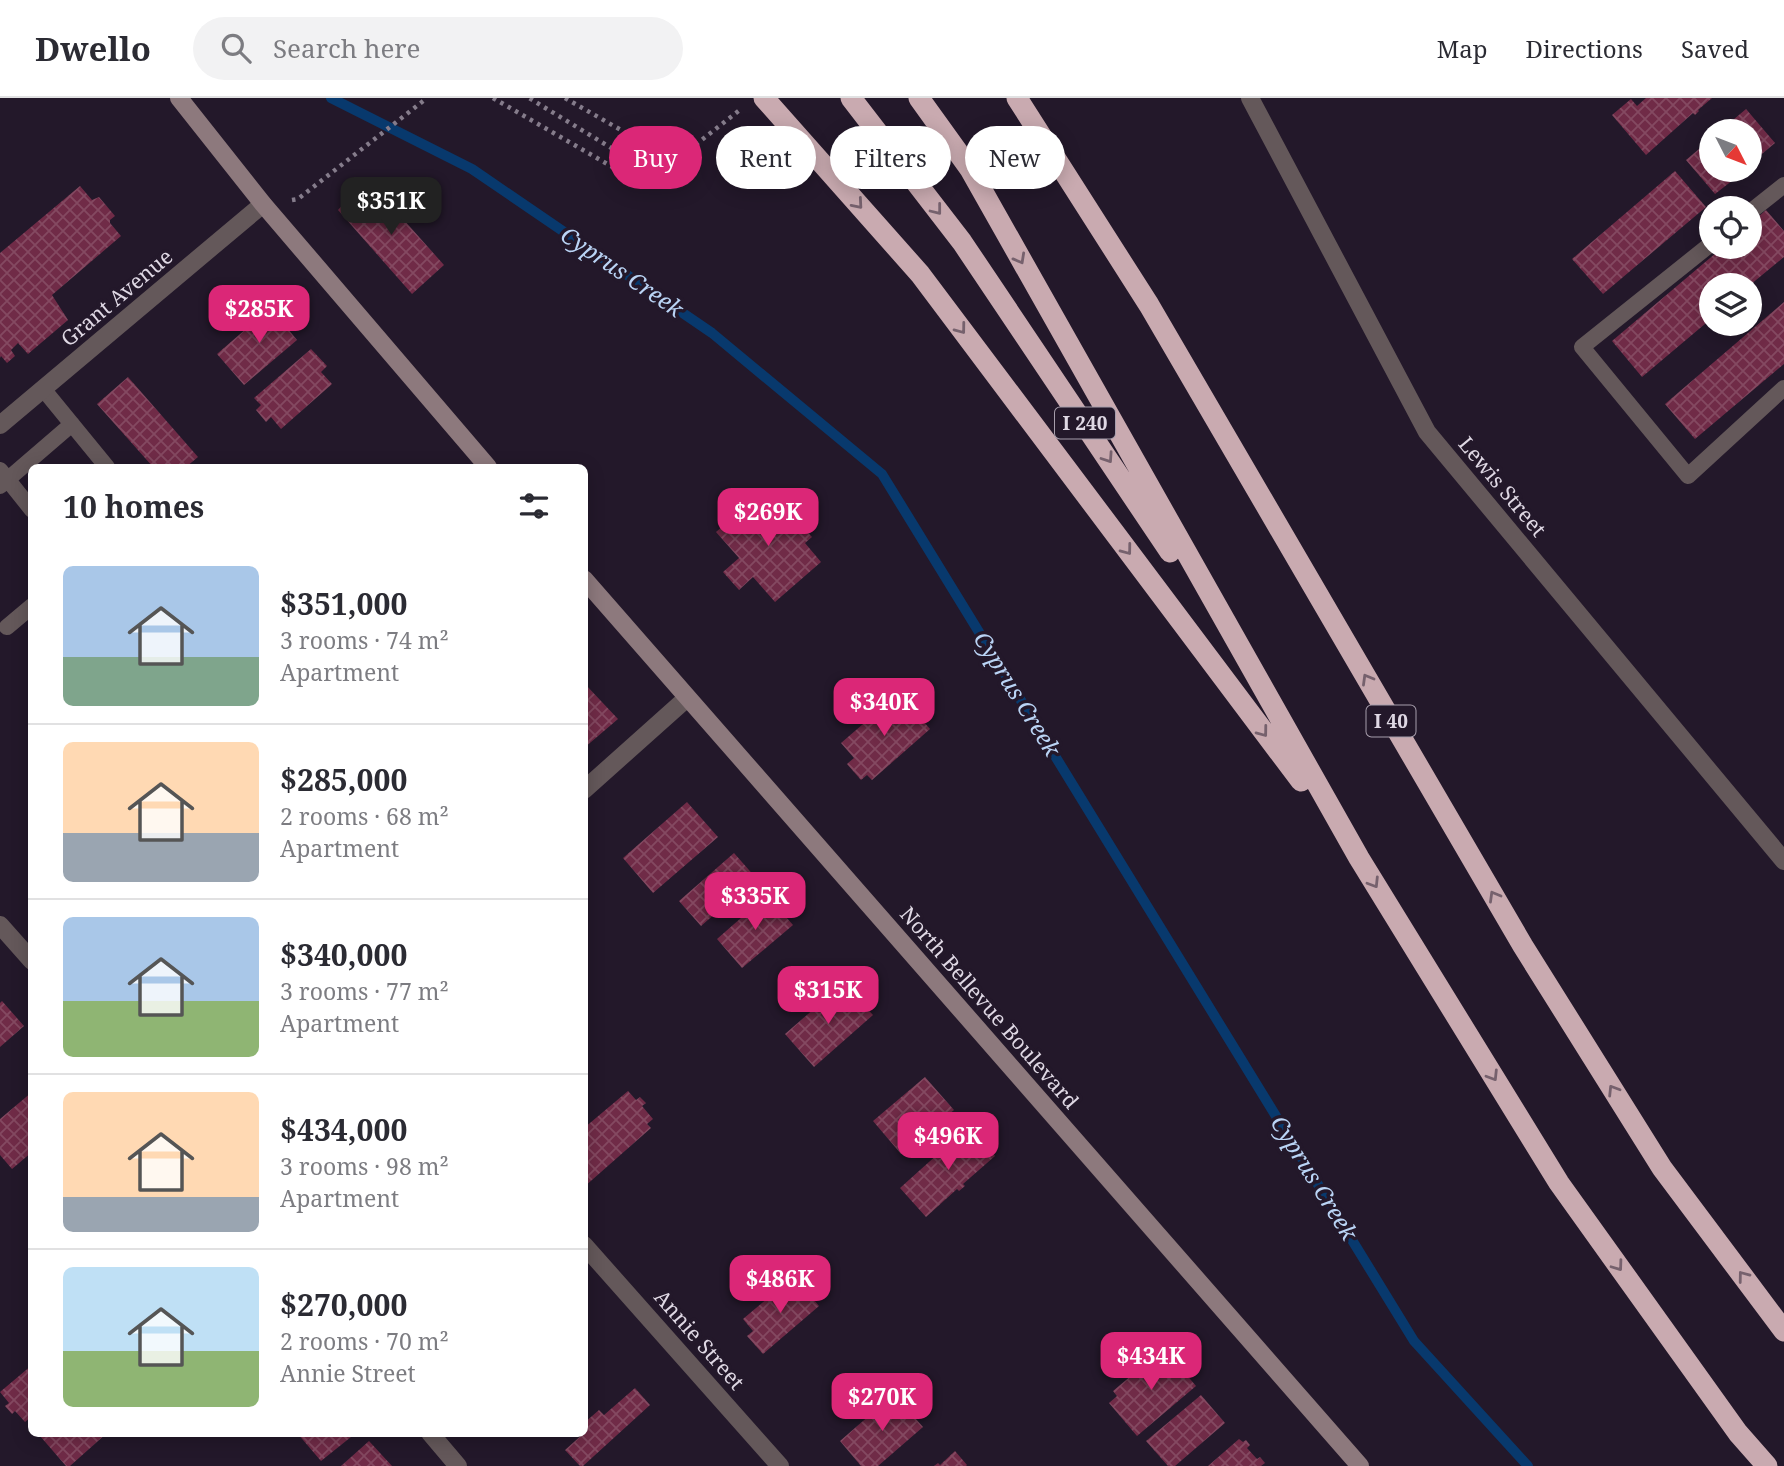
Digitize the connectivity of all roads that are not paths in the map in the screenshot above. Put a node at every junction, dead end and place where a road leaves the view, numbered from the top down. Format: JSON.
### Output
{"nodes":[{"id":1,"x":179,"y":98,"type":"edge"},
{"id":2,"x":851,"y":98,"type":"edge"},
{"id":3,"x":919,"y":98,"type":"edge"},
{"id":4,"x":1017,"y":98,"type":"edge"},
{"id":5,"x":1250,"y":98,"type":"edge"},
{"id":6,"x":755,"y":102,"type":"edge"},
{"id":7,"x":1784,"y":185,"type":"edge"},
{"id":8,"x":1762,"y":202,"type":"edge"},
{"id":9,"x":263,"y":204,"type":"junction"},
{"id":10,"x":1699,"y":253,"type":"edge"},
{"id":11,"x":1784,"y":388,"type":"edge"},
{"id":12,"x":44,"y":390,"type":"junction"},
{"id":13,"x":72,"y":424,"type":"junction"},
{"id":14,"x":0,"y":425,"type":"edge"},
{"id":15,"x":105,"y":464,"type":"edge"},
{"id":16,"x":485,"y":464,"type":"edge"},
{"id":17,"x":3,"y":479,"type":"edge"},
{"id":18,"x":28,"y":506,"type":"edge"},
{"id":19,"x":588,"y":584,"type":"edge"},
{"id":20,"x":28,"y":609,"type":"edge"},
{"id":21,"x":2,"y":626,"type":"edge"},
{"id":22,"x":687,"y":698,"type":"junction"},
{"id":23,"x":1302,"y":761,"type":"junction"},
{"id":24,"x":588,"y":786,"type":"edge"},
{"id":25,"x":1359,"y":858,"type":"junction"},
{"id":26,"x":1784,"y":861,"type":"edge"},
{"id":27,"x":0,"y":925,"type":"edge"},
{"id":28,"x":28,"y":955,"type":"edge"},
{"id":29,"x":588,"y":1250,"type":"edge"},
{"id":30,"x":1784,"y":1331,"type":"edge"},
{"id":31,"x":433,"y":1437,"type":"edge"},
{"id":32,"x":458,"y":1466,"type":"edge"},
{"id":33,"x":779,"y":1466,"type":"edge"},
{"id":34,"x":1360,"y":1466,"type":"edge"},
{"id":35,"x":1767,"y":1466,"type":"edge"}],
"edges":[{"from":1,"to":9,"type":"street"},
{"from":2,"to":23,"type":"highway","number":"I 240","one_way":true},
{"from":3,"to":23,"type":"highway","one_way":true},
{"from":30,"to":4,"type":"highway","number":"I 40","one_way":true},
{"from":5,"to":26,"type":"street","name":"Lewis Street"},
{"from":6,"to":25,"type":"highway","one_way":true},
{"from":7,"to":8,"type":"lane"},
{"from":9,"to":12,"type":"street","name":"Grant Avenue"},
{"from":9,"to":16,"type":"street"},
{"from":10,"to":11,"type":"lane"},
{"from":12,"to":13,"type":"lane"},
{"from":12,"to":14,"type":"street","name":"Grant Avenue"},
{"from":13,"to":15,"type":"lane"},
{"from":13,"to":17,"type":"lane"},
{"from":17,"to":18,"type":"lane"},
{"from":19,"to":22,"type":"street","name":"North Bellevue Boulevard"},
{"from":20,"to":21,"type":"lane"},
{"from":22,"to":24,"type":"street"},
{"from":22,"to":34,"type":"street","name":"North Bellevue Boulevard"},
{"from":23,"to":25,"type":"highway"},
{"from":25,"to":35,"type":"highway","one_way":true},
{"from":27,"to":28,"type":"street"},
{"from":29,"to":33,"type":"street","name":"Annie Street"},
{"from":31,"to":32,"type":"street"}]}
